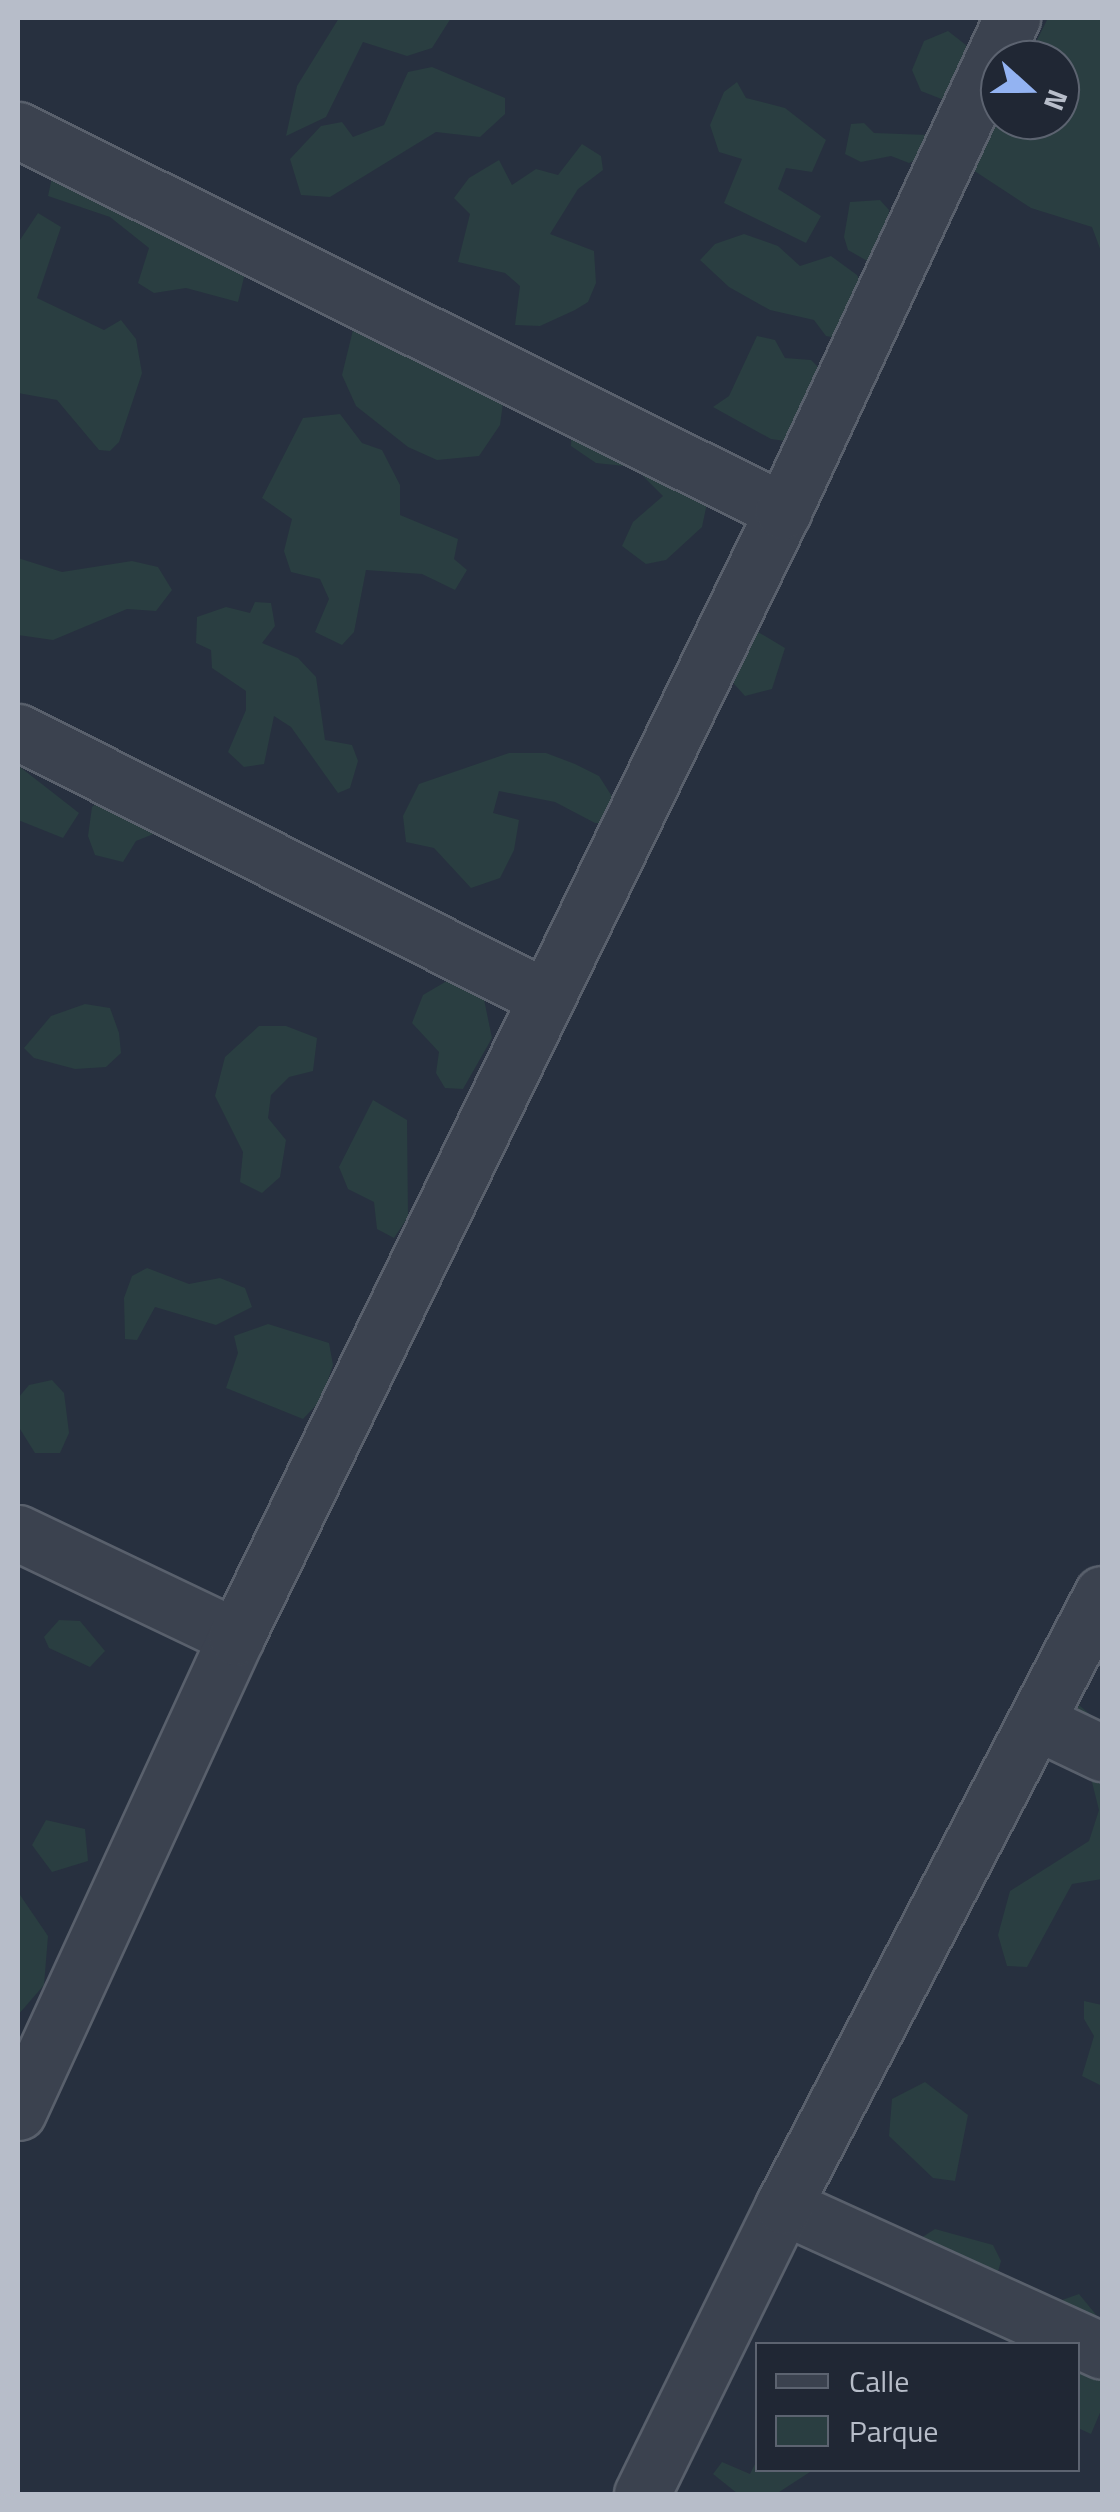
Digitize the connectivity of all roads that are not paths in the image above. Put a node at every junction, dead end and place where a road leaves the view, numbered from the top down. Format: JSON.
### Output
{"nodes":[{"id":1,"x":1012,"y":18,"type":"edge"},
{"id":2,"x":18,"y":130,"type":"edge"},
{"id":3,"x":783,"y":511,"type":"junction"},
{"id":4,"x":18,"y":732,"type":"edge"},
{"id":5,"x":545,"y":997,"type":"junction"},
{"id":6,"x":18,"y":1533,"type":"edge"},
{"id":7,"x":1102,"y":1594,"type":"edge"},
{"id":8,"x":236,"y":1637,"type":"junction"},
{"id":9,"x":1040,"y":1723,"type":"junction"},
{"id":10,"x":1102,"y":1753,"type":"edge"},
{"id":11,"x":18,"y":2112,"type":"edge"},
{"id":12,"x":783,"y":2206,"type":"junction"},
{"id":13,"x":1102,"y":2351,"type":"edge"},
{"id":14,"x":642,"y":2494,"type":"edge"}],
"edges":[{"from":1,"to":3,"type":"street"},
{"from":2,"to":3,"type":"street"},
{"from":3,"to":5,"type":"street"},
{"from":4,"to":5,"type":"street"},
{"from":5,"to":8,"type":"street"},
{"from":6,"to":8,"type":"street"},
{"from":7,"to":9,"type":"street"},
{"from":8,"to":11,"type":"street"},
{"from":9,"to":10,"type":"street"},
{"from":9,"to":12,"type":"street"},
{"from":12,"to":13,"type":"street"},
{"from":12,"to":14,"type":"street"}]}
